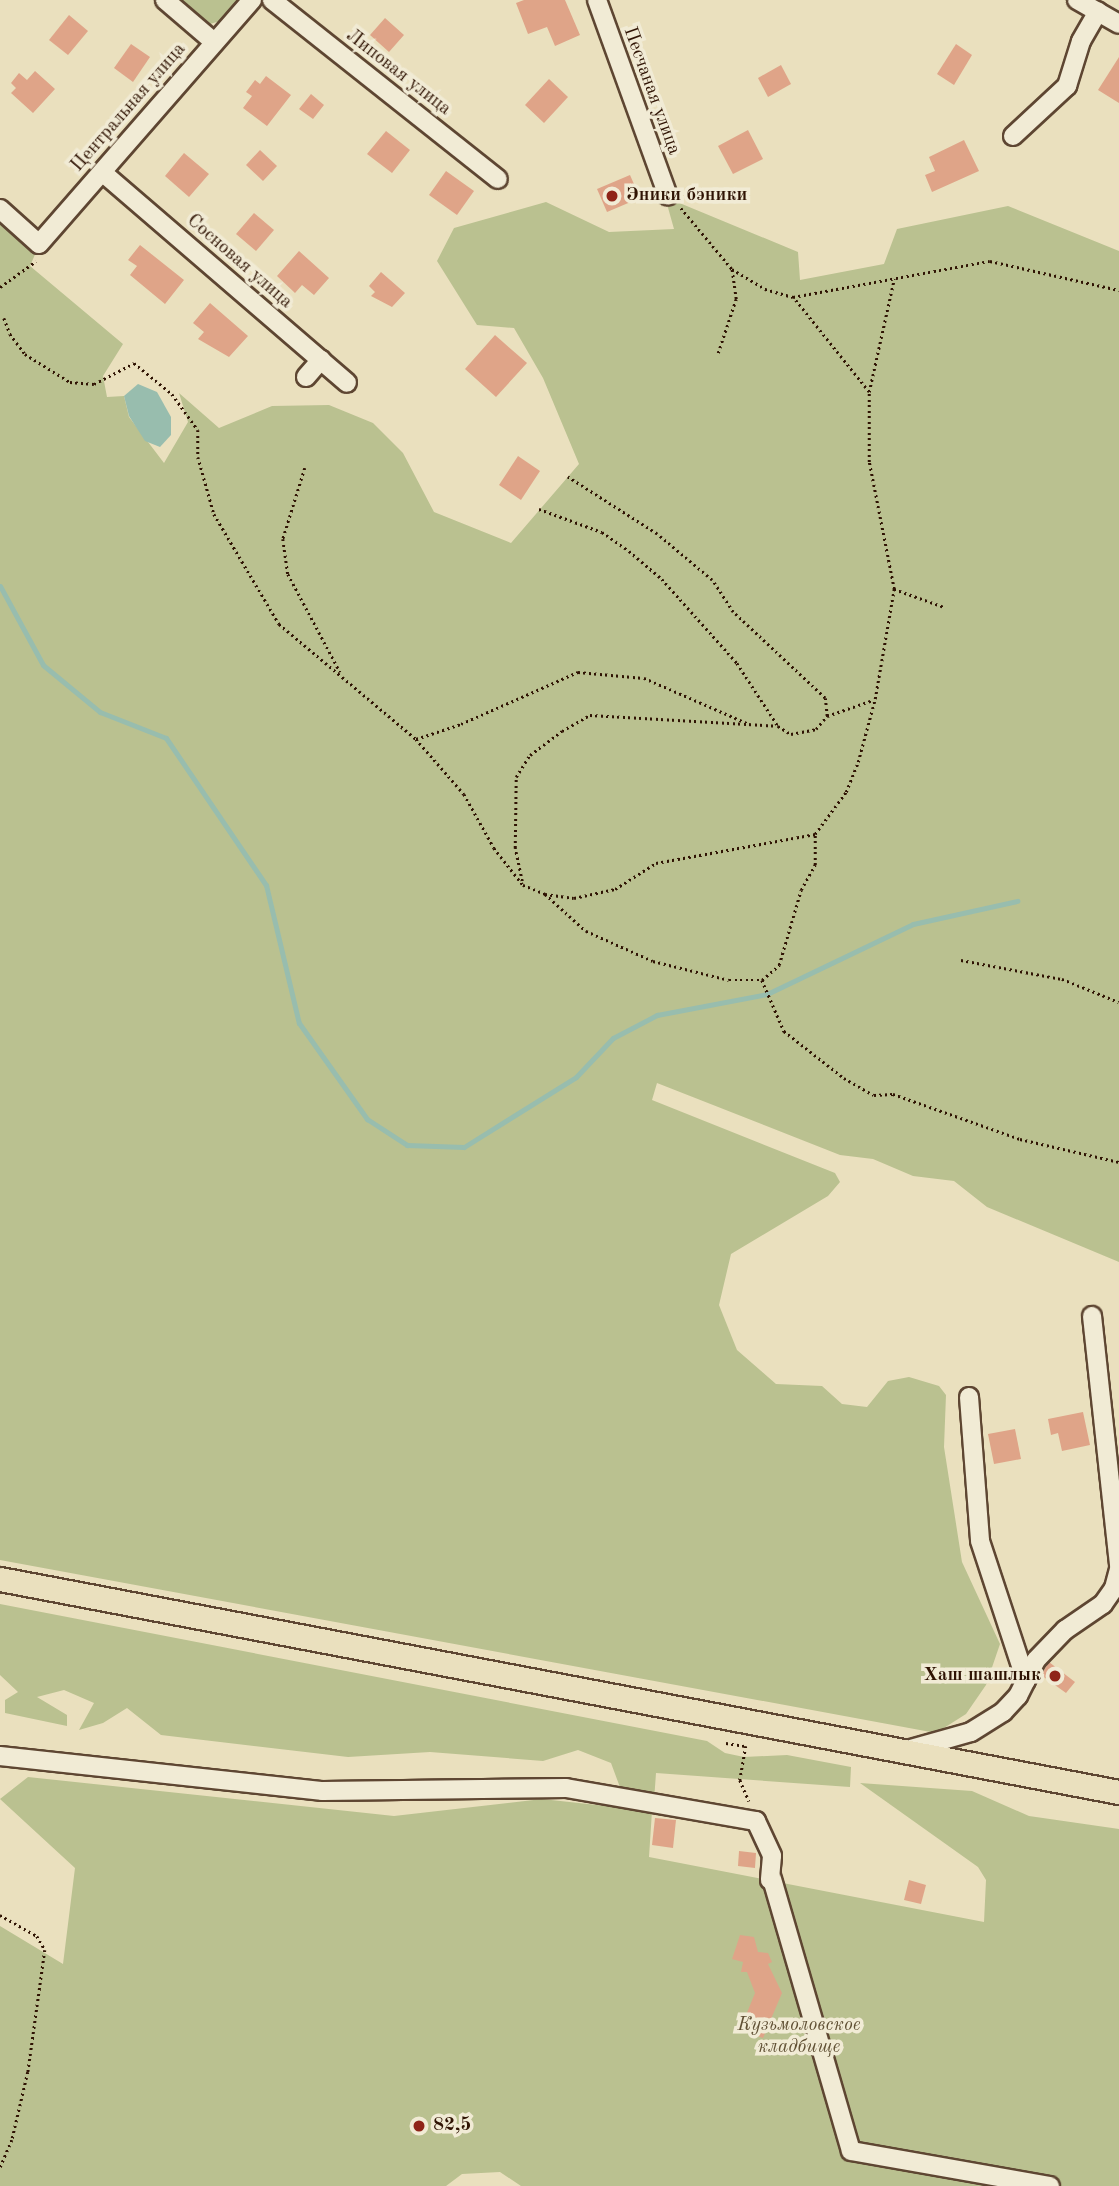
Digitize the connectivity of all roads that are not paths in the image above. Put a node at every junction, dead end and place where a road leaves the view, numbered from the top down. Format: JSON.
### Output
{"nodes":[{"id":1,"x":165,"y":0,"type":"edge"},
{"id":2,"x":252,"y":0,"type":"edge"},
{"id":3,"x":272,"y":0,"type":"edge"},
{"id":4,"x":597,"y":0,"type":"edge"},
{"id":5,"x":1077,"y":0,"type":"edge"},
{"id":6,"x":1098,"y":12,"type":"junction"},
{"id":7,"x":1119,"y":24,"type":"edge"},
{"id":8,"x":214,"y":42,"type":"junction"},
{"id":9,"x":1013,"y":136,"type":"dead end"},
{"id":10,"x":102,"y":172,"type":"junction"},
{"id":11,"x":498,"y":179,"type":"dead end"},
{"id":12,"x":668,"y":196,"type":"road end"},
{"id":13,"x":0,"y":209,"type":"edge"},
{"id":14,"x":321,"y":360,"type":"junction"},
{"id":15,"x":306,"y":377,"type":"dead end"},
{"id":16,"x":347,"y":383,"type":"dead end"},
{"id":17,"x":1092,"y":1316,"type":"dead end"},
{"id":18,"x":969,"y":1397,"type":"dead end"},
{"id":19,"x":1119,"y":1567,"type":"edge"},
{"id":20,"x":0,"y":1579,"type":"edge"},
{"id":21,"x":1026,"y":1681,"type":"junction"},
{"id":22,"x":904,"y":1751,"type":"junction"},
{"id":23,"x":0,"y":1756,"type":"edge"},
{"id":24,"x":1119,"y":1793,"type":"edge"},
{"id":25,"x":1050,"y":2186,"type":"edge"}],
"edges":[{"from":1,"to":8,"type":"street"},
{"from":2,"to":8,"type":"street","name":"Центральная улица"},
{"from":3,"to":11,"type":"street","name":"Липовая улица"},
{"from":4,"to":12,"type":"street","name":"Песчаная улица"},
{"from":5,"to":6,"type":"street"},
{"from":6,"to":7,"type":"street"},
{"from":6,"to":9,"type":"street"},
{"from":8,"to":10,"type":"street","name":"Центральная улица"},
{"from":10,"to":13,"type":"street","name":"Центральная улица"},
{"from":10,"to":14,"type":"street","name":"Сосновая улица"},
{"from":14,"to":15,"type":"street"},
{"from":14,"to":16,"type":"street","name":"Сосновая улица"},
{"from":17,"to":19,"type":"street"},
{"from":18,"to":21,"type":"street"},
{"from":19,"to":21,"type":"street"},
{"from":20,"to":22,"type":"main road"},
{"from":21,"to":22,"type":"street"},
{"from":22,"to":24,"type":"main road"},
{"from":23,"to":25,"type":"street"}]}
